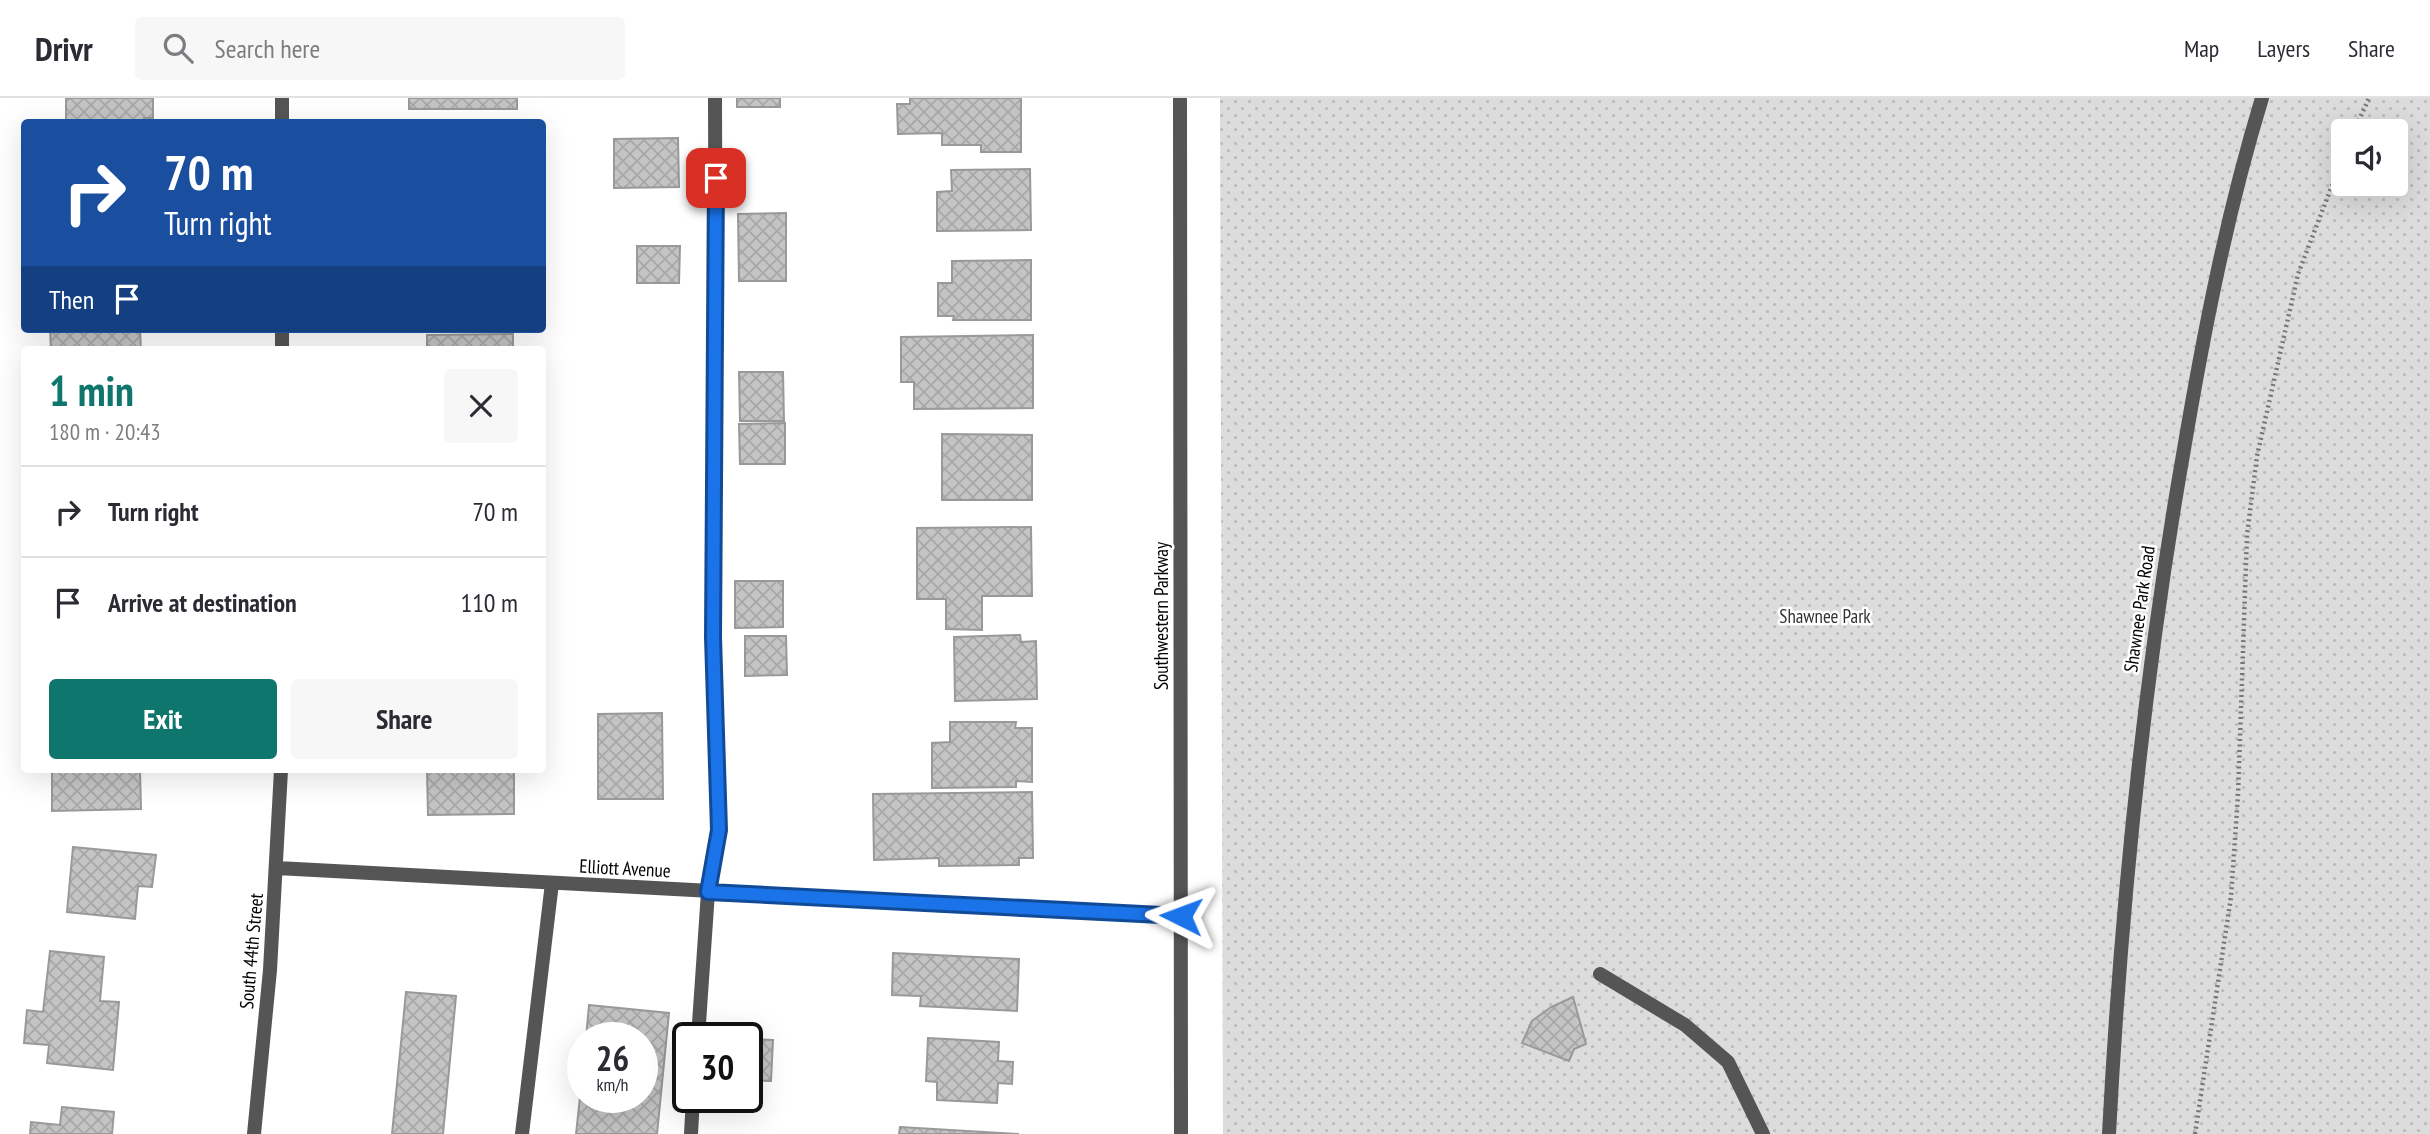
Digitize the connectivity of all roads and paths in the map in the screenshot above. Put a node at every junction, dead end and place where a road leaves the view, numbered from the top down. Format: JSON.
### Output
{"nodes":[{"id":1,"x":282,"y":98,"type":"edge"},
{"id":2,"x":715,"y":98,"type":"edge"},
{"id":3,"x":1180,"y":98,"type":"edge"},
{"id":4,"x":2262,"y":98,"type":"edge"},
{"id":5,"x":2369,"y":98,"type":"edge"},
{"id":6,"x":282,"y":119,"type":"edge"},
{"id":7,"x":2359,"y":119,"type":"edge"},
{"id":8,"x":2331,"y":188,"type":"edge"},
{"id":9,"x":281,"y":773,"type":"edge"},
{"id":10,"x":277,"y":868,"type":"junction"},
{"id":11,"x":552,"y":883,"type":"junction"},
{"id":12,"x":708,"y":892,"type":"junction"},
{"id":13,"x":1181,"y":916,"type":"junction"},
{"id":14,"x":1600,"y":974,"type":"dead end"},
{"id":15,"x":699,"y":1022,"type":"edge"},
{"id":16,"x":692,"y":1113,"type":"edge"},
{"id":17,"x":254,"y":1134,"type":"edge"},
{"id":18,"x":522,"y":1134,"type":"edge"},
{"id":19,"x":691,"y":1134,"type":"edge"},
{"id":20,"x":1181,"y":1134,"type":"edge"},
{"id":21,"x":1763,"y":1134,"type":"edge"},
{"id":22,"x":2109,"y":1134,"type":"edge"},
{"id":23,"x":2195,"y":1134,"type":"edge"}],
"edges":[{"from":1,"to":6,"type":"street"},
{"from":2,"to":12,"type":"street"},
{"from":3,"to":13,"type":"street","name":"Southwestern Parkway"},
{"from":4,"to":22,"type":"street","name":"Shawnee Park Road"},
{"from":5,"to":7,"type":"path"},
{"from":8,"to":23,"type":"path"},
{"from":9,"to":10,"type":"street","name":"South 44th Street"},
{"from":10,"to":11,"type":"street","name":"Elliott Avenue"},
{"from":10,"to":17,"type":"street","name":"South 44th Street"},
{"from":11,"to":12,"type":"street","name":"Elliott Avenue"},
{"from":11,"to":18,"type":"street"},
{"from":12,"to":13,"type":"street","name":"Elliott Avenue"},
{"from":12,"to":15,"type":"street"},
{"from":13,"to":20,"type":"street","name":"Southwestern Parkway"},
{"from":14,"to":21,"type":"street"},
{"from":16,"to":19,"type":"street"}]}
